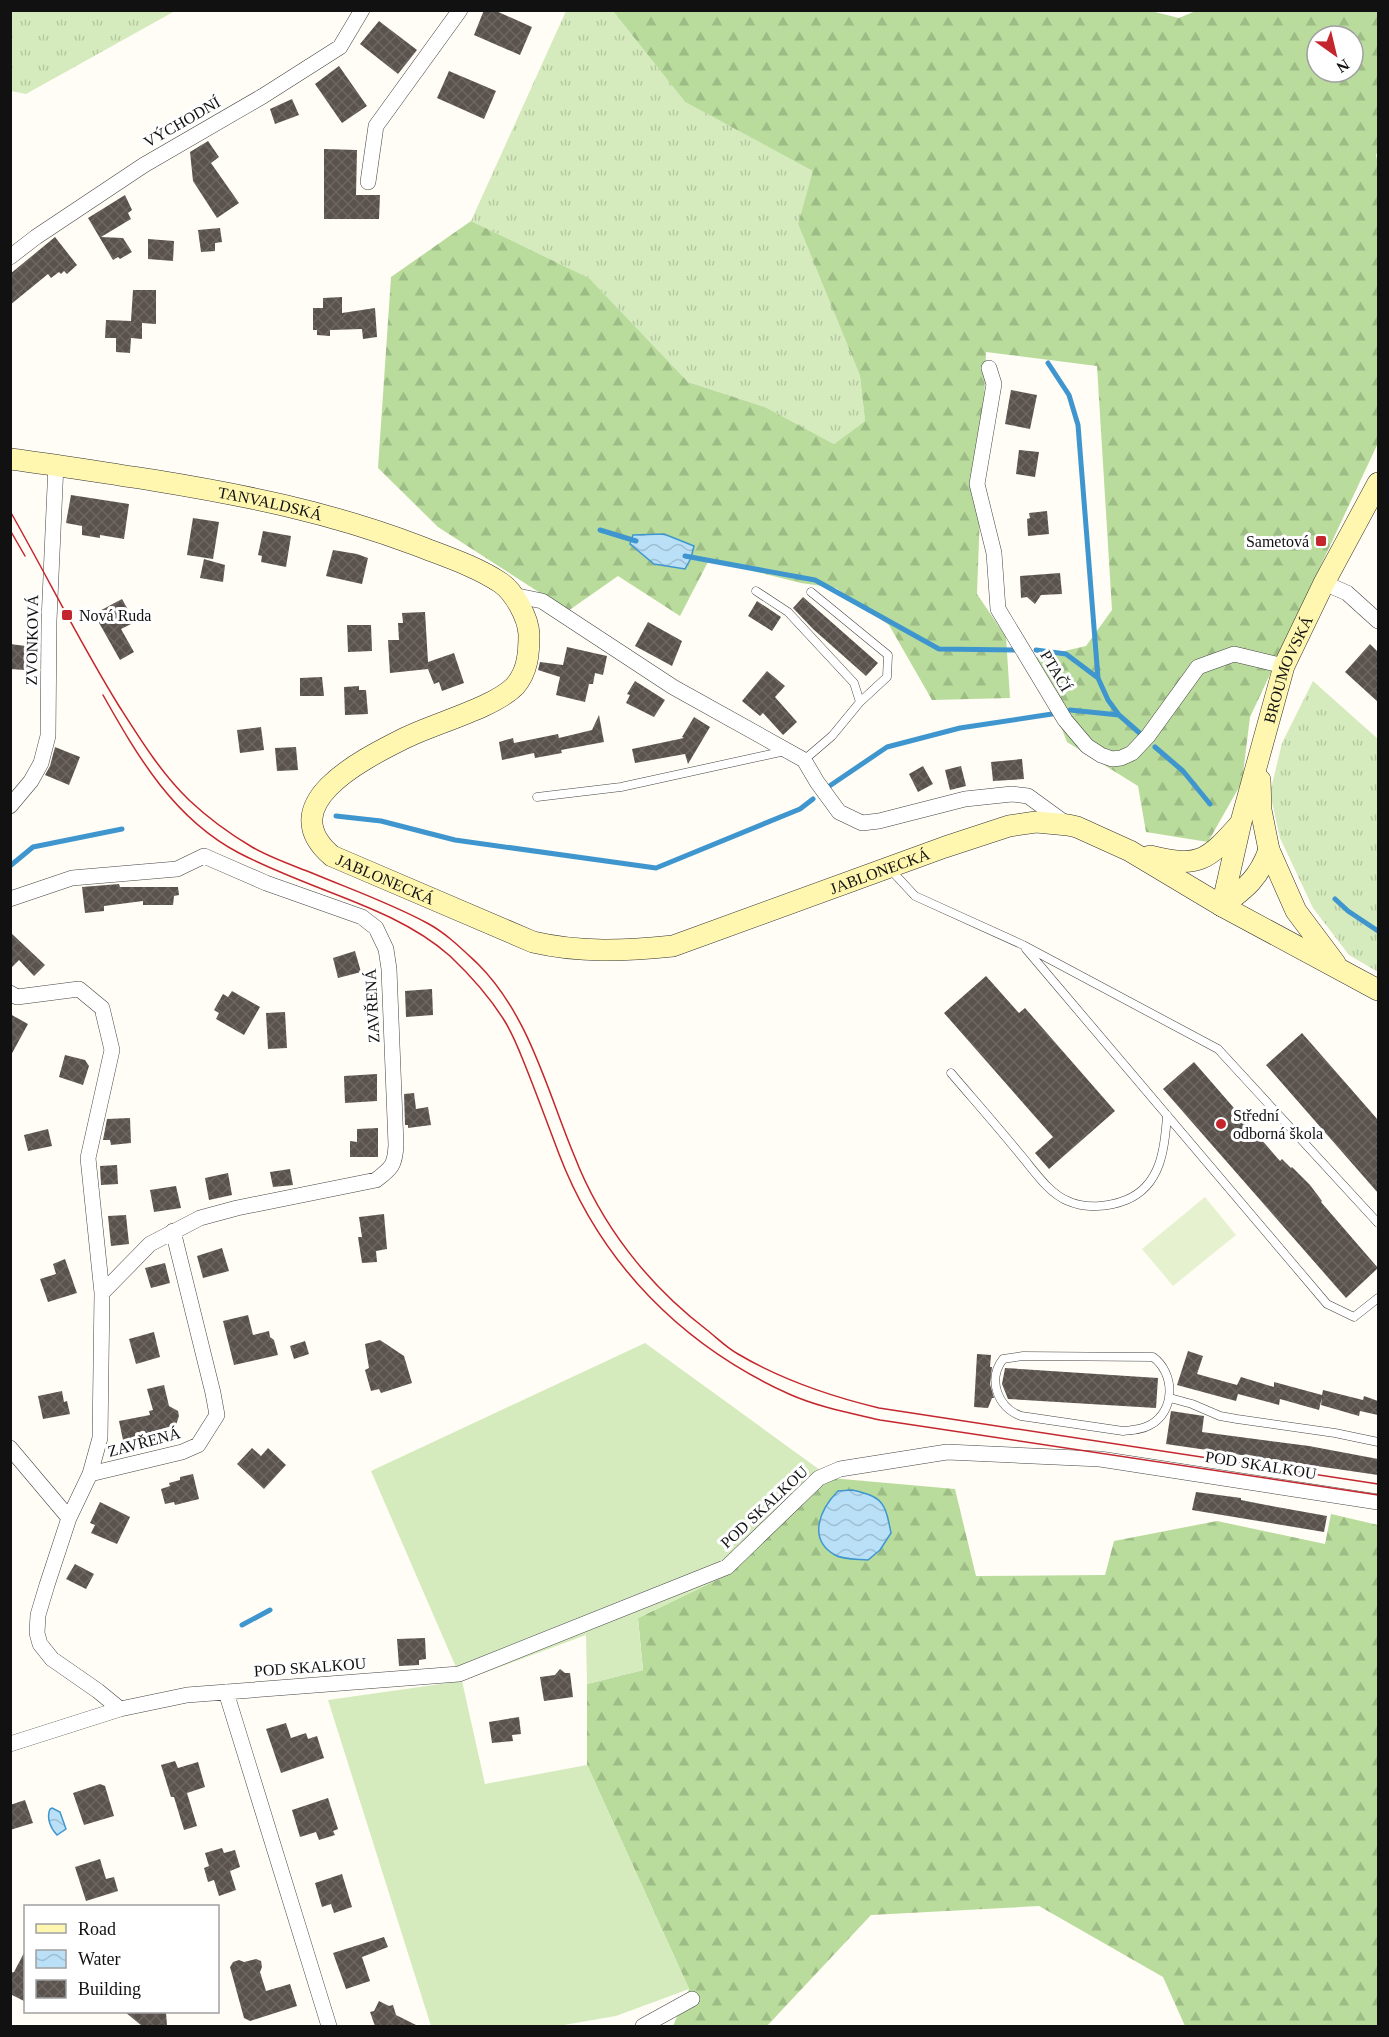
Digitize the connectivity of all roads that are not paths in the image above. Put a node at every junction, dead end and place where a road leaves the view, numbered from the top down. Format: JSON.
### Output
{"nodes":[{"id":1,"x":362,"y":10,"type":"edge"},
{"id":2,"x":459,"y":10,"type":"edge"},
{"id":3,"x":368,"y":182,"type":"dead end"},
{"id":4,"x":10,"y":257,"type":"edge"},
{"id":5,"x":989,"y":368,"type":"dead end"},
{"id":6,"x":10,"y":459,"type":"edge"},
{"id":7,"x":56,"y":464,"type":"junction"},
{"id":8,"x":1378,"y":483,"type":"edge"},
{"id":9,"x":1324,"y":583,"type":"junction"},
{"id":10,"x":756,"y":591,"type":"dead end"},
{"id":11,"x":811,"y":592,"type":"dead end"},
{"id":12,"x":513,"y":595,"type":"junction"},
{"id":13,"x":1378,"y":621,"type":"edge"},
{"id":14,"x":1284,"y":666,"type":"junction"},
{"id":15,"x":860,"y":702,"type":"junction"},
{"id":16,"x":786,"y":751,"type":"junction"},
{"id":17,"x":1259,"y":759,"type":"junction"},
{"id":18,"x":804,"y":760,"type":"junction"},
{"id":19,"x":537,"y":797,"type":"dead end"},
{"id":20,"x":10,"y":806,"type":"edge"},
{"id":21,"x":1241,"y":822,"type":"junction"},
{"id":22,"x":1068,"y":825,"type":"junction"},
{"id":23,"x":1269,"y":849,"type":"junction"},
{"id":24,"x":1130,"y":851,"type":"junction"},
{"id":25,"x":888,"y":868,"type":"junction"},
{"id":26,"x":10,"y":899,"type":"edge"},
{"id":27,"x":1222,"y":906,"type":"junction"},
{"id":28,"x":1023,"y":945,"type":"junction"},
{"id":29,"x":1339,"y":969,"type":"junction"},
{"id":30,"x":1378,"y":990,"type":"edge"},
{"id":31,"x":10,"y":993,"type":"edge"},
{"id":32,"x":951,"y":1073,"type":"dead end"},
{"id":33,"x":1167,"y":1115,"type":"junction"},
{"id":34,"x":1378,"y":1223,"type":"edge"},
{"id":35,"x":173,"y":1231,"type":"junction"},
{"id":36,"x":102,"y":1293,"type":"junction"},
{"id":37,"x":1378,"y":1298,"type":"edge"},
{"id":38,"x":1170,"y":1398,"type":"junction"},
{"id":39,"x":1378,"y":1442,"type":"edge"},
{"id":40,"x":10,"y":1448,"type":"edge"},
{"id":41,"x":90,"y":1474,"type":"junction"},
{"id":42,"x":1378,"y":1502,"type":"edge"},
{"id":43,"x":69,"y":1518,"type":"junction"},
{"id":44,"x":226,"y":1692,"type":"junction"},
{"id":45,"x":120,"y":1709,"type":"junction"},
{"id":46,"x":10,"y":1744,"type":"edge"},
{"id":47,"x":692,"y":1999,"type":"dead end"},
{"id":48,"x":329,"y":2026,"type":"edge"},
{"id":49,"x":643,"y":2026,"type":"edge"}],
"edges":[{"from":1,"to":4,"type":"street","name":"VÝCHODNÍ"},
{"from":2,"to":3,"type":"street"},
{"from":5,"to":14,"type":"street","name":"PTAČÍ"},
{"from":6,"to":7,"type":"main road","name":"TANVALDSKÁ"},
{"from":7,"to":12,"type":"main road","name":"TANVALDSKÁ"},
{"from":7,"to":20,"type":"street","name":"ZVONKOVÁ"},
{"from":8,"to":9,"type":"main road","name":"BROUMOVSKÁ"},
{"from":9,"to":13,"type":"street"},
{"from":9,"to":14,"type":"main road","name":"BROUMOVSKÁ"},
{"from":10,"to":15,"type":"lane"},
{"from":11,"to":15,"type":"lane"},
{"from":12,"to":16,"type":"street"},
{"from":12,"to":25,"type":"main road","name":"JABLONECKÁ"},
{"from":14,"to":17,"type":"main road","name":"BROUMOVSKÁ"},
{"from":15,"to":18,"type":"lane"},
{"from":16,"to":18,"type":"street"},
{"from":16,"to":19,"type":"lane"},
{"from":17,"to":21,"type":"main road","name":"BROUMOVSKÁ"},
{"from":17,"to":23,"type":"main road","name":"BROUMOVSKÁ"},
{"from":18,"to":22,"type":"street","name":"JABLONECKÁ"},
{"from":21,"to":24,"type":"main road","name":"BROUMOVSKÁ"},
{"from":21,"to":27,"type":"main road","name":"BROUMOVSKÁ"},
{"from":22,"to":24,"type":"main road","name":"JABLONECKÁ"},
{"from":22,"to":25,"type":"main road","name":"JABLONECKÁ"},
{"from":23,"to":27,"type":"main road"},
{"from":23,"to":29,"type":"main road","name":"BROUMOVSKÁ"},
{"from":24,"to":27,"type":"main road","name":"JABLONECKÁ"},
{"from":25,"to":28,"type":"lane"},
{"from":26,"to":35,"type":"street","name":"ZAVŘENÁ"},
{"from":27,"to":29,"type":"main road","name":"JABLONECKÁ"},
{"from":28,"to":33,"type":"lane"},
{"from":28,"to":34,"type":"lane"},
{"from":29,"to":30,"type":"main road","name":"JABLONECKÁ"},
{"from":31,"to":36,"type":"street","name":"ZAVŘENÁ"},
{"from":32,"to":33,"type":"lane"},
{"from":33,"to":37,"type":"lane"},
{"from":35,"to":36,"type":"street","name":"ZAVŘENÁ"},
{"from":35,"to":41,"type":"street","name":"ZAVŘENÁ"},
{"from":36,"to":41,"type":"street","name":"ZAVŘENÁ"},
{"from":38,"to":38,"type":"lane"},
{"from":38,"to":39,"type":"lane"},
{"from":40,"to":43,"type":"street"},
{"from":41,"to":43,"type":"street","name":"ZAVŘENÁ"},
{"from":42,"to":44,"type":"street","name":"POD SKALKOU"},
{"from":43,"to":45,"type":"street","name":"ZAVŘENÁ"},
{"from":44,"to":45,"type":"street","name":"POD SKALKOU"},
{"from":44,"to":48,"type":"street"},
{"from":45,"to":46,"type":"street","name":"POD SKALKOU"},
{"from":47,"to":49,"type":"street"}]}
